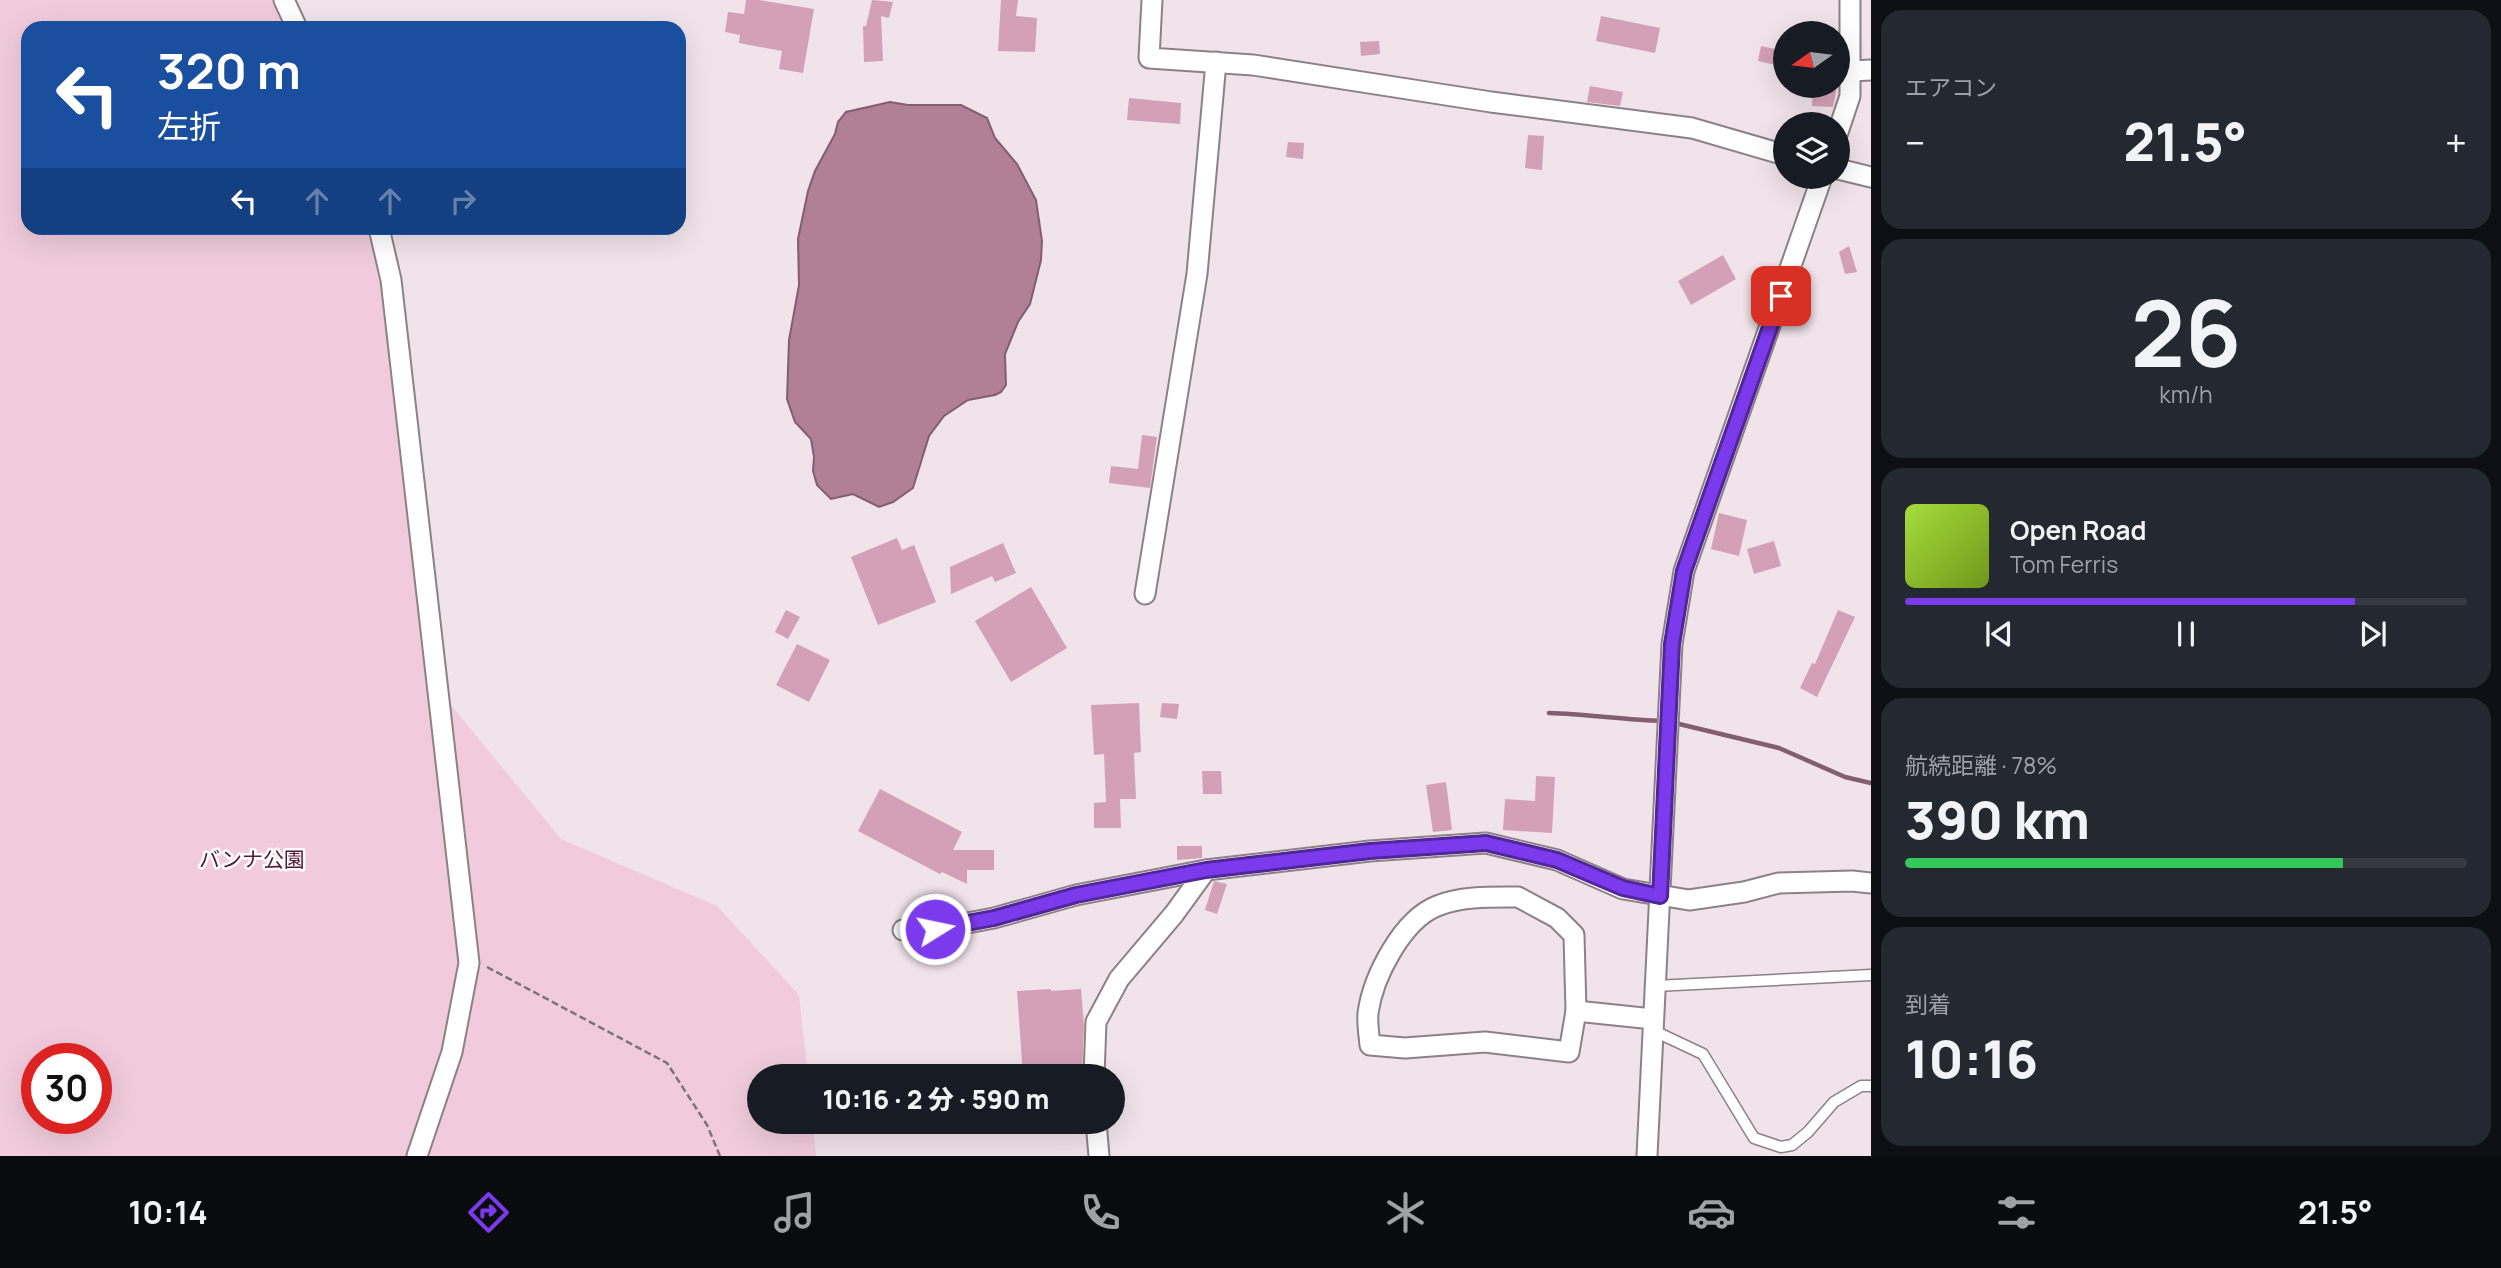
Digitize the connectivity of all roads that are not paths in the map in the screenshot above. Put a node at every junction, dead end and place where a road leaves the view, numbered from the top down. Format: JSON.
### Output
{"nodes":[{"id":1,"x":284,"y":0,"type":"edge"},
{"id":2,"x":1152,"y":0,"type":"edge"},
{"id":3,"x":1850,"y":0,"type":"edge"},
{"id":4,"x":294,"y":21,"type":"edge"},
{"id":5,"x":1850,"y":21,"type":"edge"},
{"id":6,"x":1216,"y":62,"type":"junction"},
{"id":7,"x":1871,"y":70,"type":"edge"},
{"id":8,"x":1850,"y":71,"type":"edge"},
{"id":9,"x":1773,"y":152,"type":"edge"},
{"id":10,"x":1850,"y":172,"type":"edge"},
{"id":11,"x":1871,"y":177,"type":"edge"},
{"id":12,"x":1818,"y":189,"type":"edge"},
{"id":13,"x":381,"y":235,"type":"edge"},
{"id":14,"x":1145,"y":594,"type":"dead end"},
{"id":15,"x":1206,"y":870,"type":"junction"},
{"id":16,"x":1871,"y":883,"type":"edge"},
{"id":17,"x":1660,"y":896,"type":"junction"},
{"id":18,"x":903,"y":930,"type":"dead end"},
{"id":19,"x":1871,"y":975,"type":"edge"},
{"id":20,"x":1654,"y":986,"type":"junction"},
{"id":21,"x":1576,"y":1011,"type":"junction"},
{"id":22,"x":1653,"y":1024,"type":"junction"},
{"id":23,"x":1094,"y":1064,"type":"edge"},
{"id":24,"x":1871,"y":1086,"type":"edge"},
{"id":25,"x":1097,"y":1134,"type":"edge"},
{"id":26,"x":418,"y":1156,"type":"edge"},
{"id":27,"x":1099,"y":1156,"type":"edge"},
{"id":28,"x":1647,"y":1156,"type":"edge"}],
"edges":[{"from":1,"to":4,"type":"street"},
{"from":2,"to":6,"type":"street"},
{"from":3,"to":5,"type":"street"},
{"from":6,"to":9,"type":"street"},
{"from":6,"to":14,"type":"street"},
{"from":7,"to":8,"type":"street"},
{"from":10,"to":11,"type":"street"},
{"from":12,"to":17,"type":"street"},
{"from":13,"to":26,"type":"street"},
{"from":15,"to":17,"type":"street"},
{"from":15,"to":18,"type":"street"},
{"from":15,"to":23,"type":"street"},
{"from":16,"to":17,"type":"street"},
{"from":17,"to":20,"type":"street"},
{"from":19,"to":20,"type":"lane"},
{"from":20,"to":22,"type":"street"},
{"from":21,"to":21,"type":"street"},
{"from":21,"to":22,"type":"street"},
{"from":22,"to":24,"type":"lane"},
{"from":22,"to":28,"type":"street"},
{"from":25,"to":27,"type":"street"}]}
